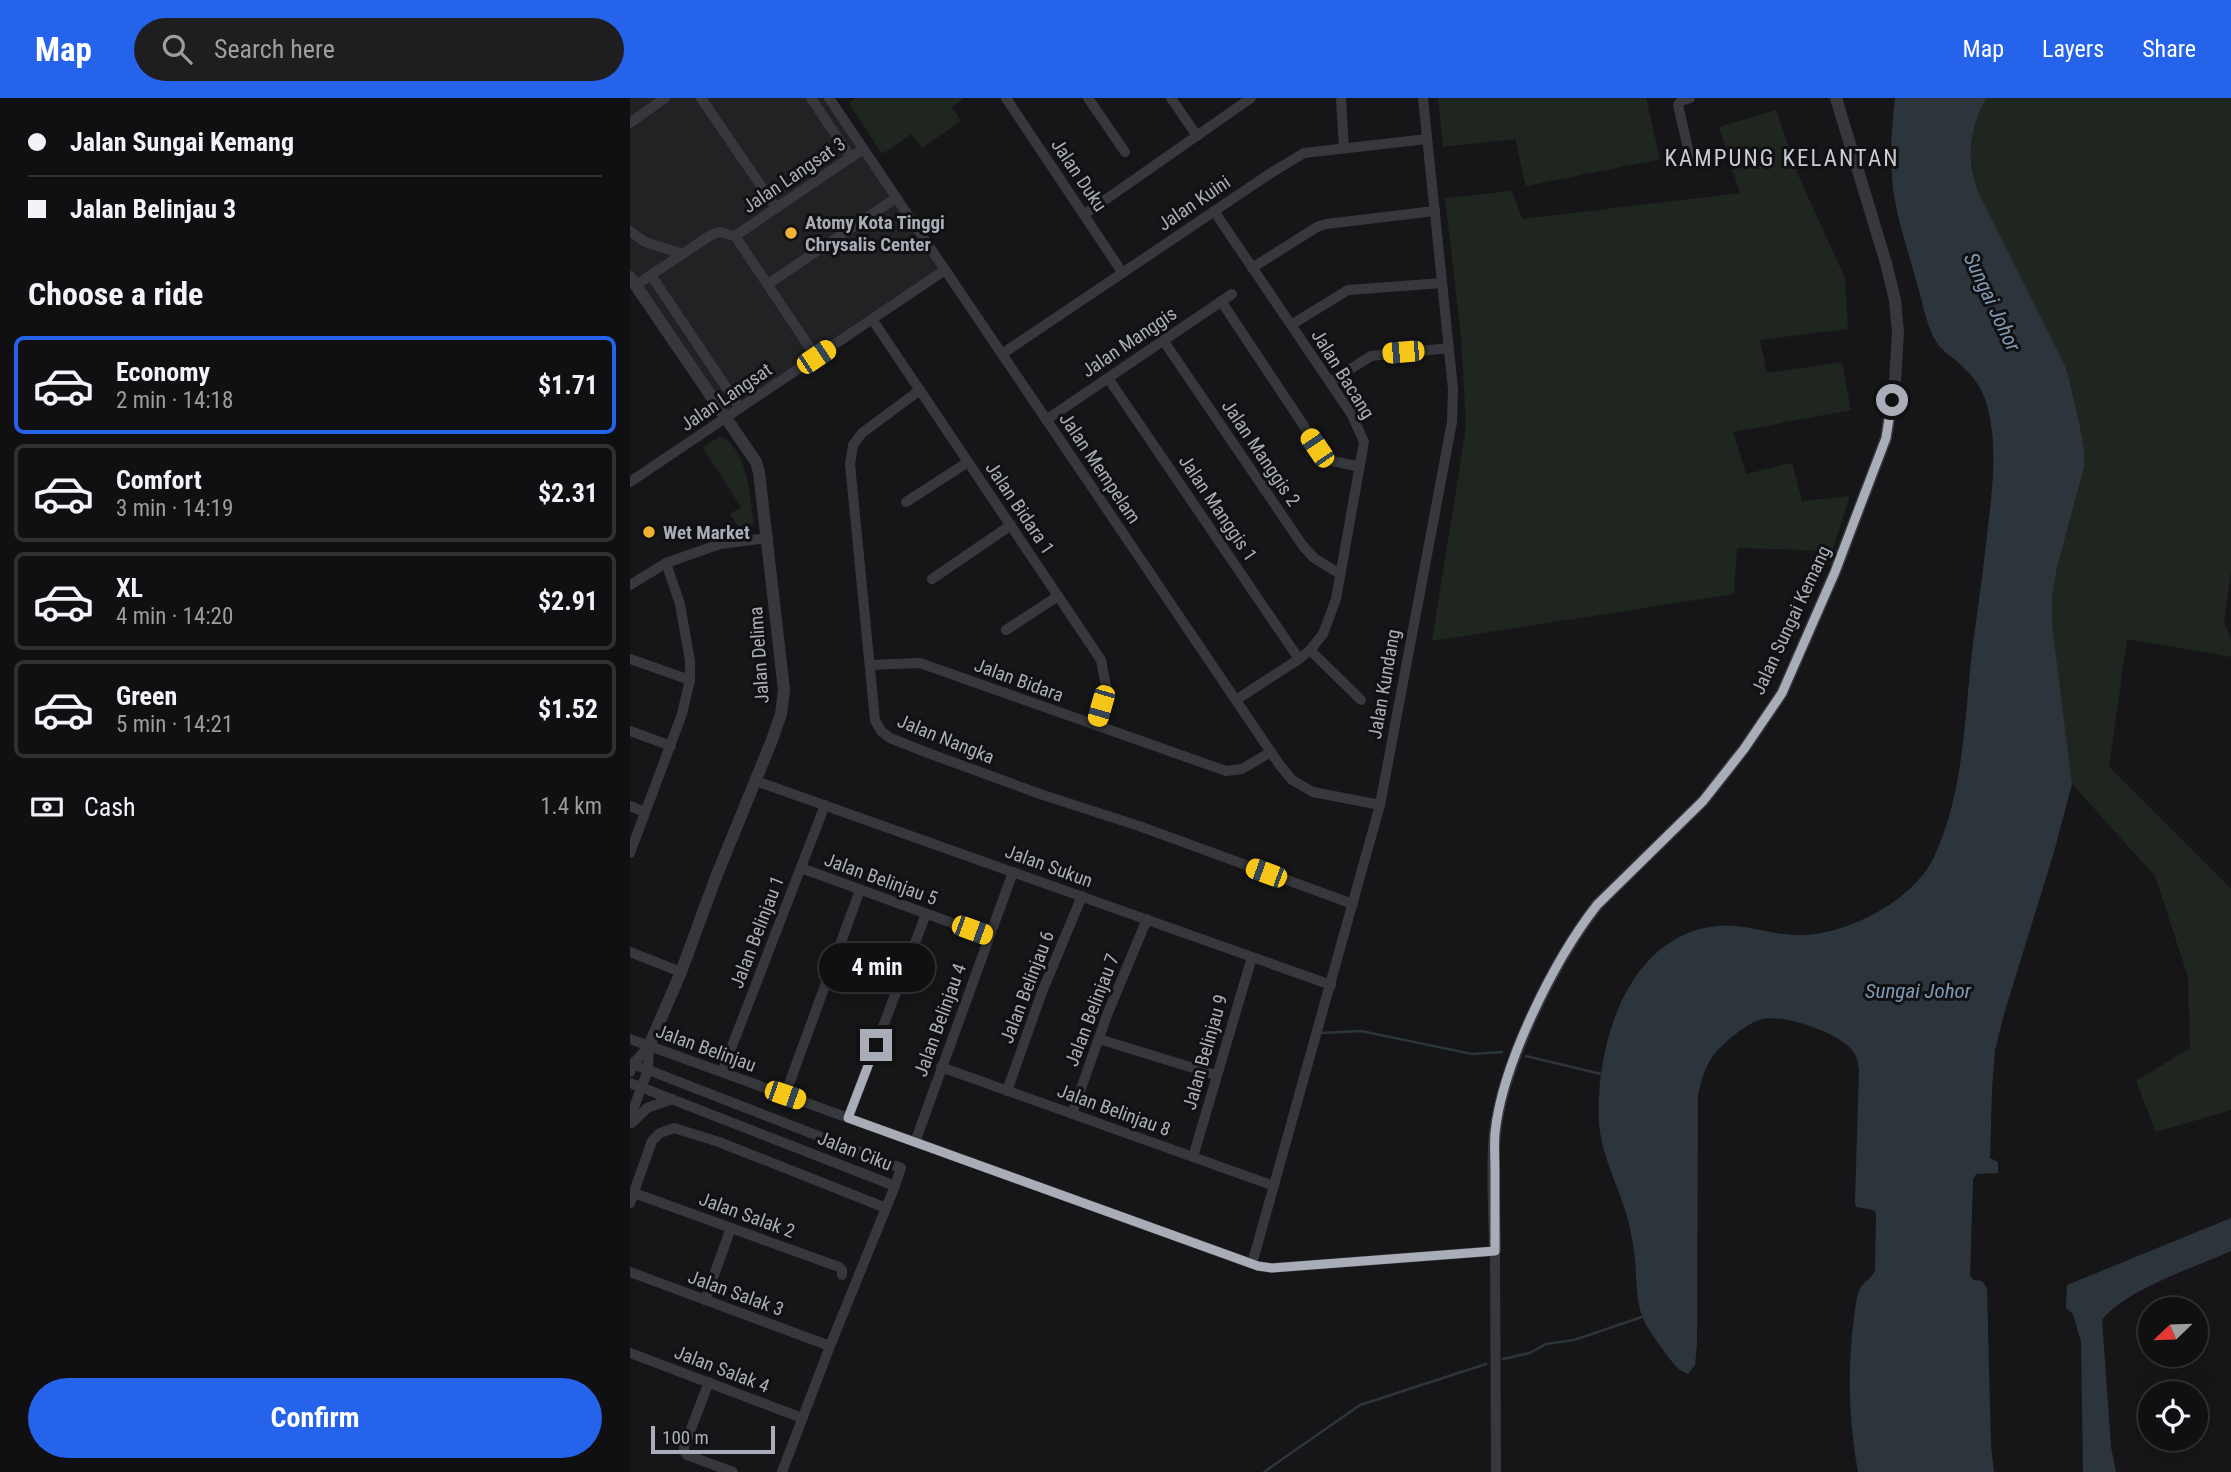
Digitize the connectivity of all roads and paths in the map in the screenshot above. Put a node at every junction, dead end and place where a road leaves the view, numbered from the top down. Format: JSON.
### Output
{"nodes":[{"id":1,"x":665,"y":98,"type":"edge"},
{"id":2,"x":701,"y":98,"type":"edge"},
{"id":3,"x":811,"y":98,"type":"edge"},
{"id":4,"x":829,"y":98,"type":"edge"},
{"id":5,"x":1006,"y":98,"type":"edge"},
{"id":6,"x":1087,"y":98,"type":"edge"},
{"id":7,"x":1171,"y":98,"type":"edge"},
{"id":8,"x":1251,"y":98,"type":"edge"},
{"id":9,"x":1340,"y":98,"type":"edge"},
{"id":10,"x":1423,"y":98,"type":"edge"},
{"id":11,"x":1690,"y":98,"type":"edge"},
{"id":12,"x":1836,"y":98,"type":"edge"},
{"id":13,"x":630,"y":122,"type":"edge"},
{"id":14,"x":1197,"y":136,"type":"junction"},
{"id":15,"x":1427,"y":139,"type":"junction"},
{"id":16,"x":1344,"y":148,"type":"junction"},
{"id":17,"x":863,"y":149,"type":"junction"},
{"id":18,"x":1125,"y":152,"type":"dead end"},
{"id":19,"x":1690,"y":157,"type":"dead end"},
{"id":20,"x":851,"y":158,"type":"junction"},
{"id":21,"x":896,"y":198,"type":"junction"},
{"id":22,"x":776,"y":208,"type":"junction"},
{"id":23,"x":1214,"y":211,"type":"junction"},
{"id":24,"x":1435,"y":211,"type":"junction"},
{"id":25,"x":1085,"y":214,"type":"junction"},
{"id":26,"x":630,"y":231,"type":"edge"},
{"id":27,"x":735,"y":236,"type":"junction"},
{"id":28,"x":683,"y":254,"type":"junction"},
{"id":29,"x":1252,"y":268,"type":"junction"},
{"id":30,"x":945,"y":270,"type":"junction"},
{"id":31,"x":1122,"y":272,"type":"junction"},
{"id":32,"x":651,"y":275,"type":"junction"},
{"id":33,"x":632,"y":280,"type":"edge"},
{"id":34,"x":1442,"y":283,"type":"junction"},
{"id":35,"x":768,"y":284,"type":"junction"},
{"id":36,"x":1232,"y":294,"type":"dead end"},
{"id":37,"x":1221,"y":301,"type":"junction"},
{"id":38,"x":872,"y":319,"type":"junction"},
{"id":39,"x":1291,"y":325,"type":"junction"},
{"id":40,"x":1163,"y":340,"type":"junction"},
{"id":41,"x":1449,"y":348,"type":"junction"},
{"id":42,"x":1002,"y":355,"type":"junction"},
{"id":43,"x":816,"y":357,"type":"junction"},
{"id":44,"x":1108,"y":378,"type":"junction"},
{"id":45,"x":1330,"y":382,"type":"junction"},
{"id":46,"x":920,"y":390,"type":"junction"},
{"id":47,"x":740,"y":408,"type":"junction"},
{"id":48,"x":726,"y":418,"type":"junction"},
{"id":49,"x":1046,"y":420,"type":"junction"},
{"id":50,"x":968,"y":461,"type":"junction"},
{"id":51,"x":1360,"y":467,"type":"junction"},
{"id":52,"x":630,"y":482,"type":"edge"},
{"id":53,"x":906,"y":502,"type":"dead end"},
{"id":54,"x":1011,"y":525,"type":"junction"},
{"id":55,"x":768,"y":538,"type":"junction"},
{"id":56,"x":666,"y":563,"type":"junction"},
{"id":57,"x":1340,"y":573,"type":"junction"},
{"id":58,"x":932,"y":579,"type":"dead end"},
{"id":59,"x":630,"y":585,"type":"edge"},
{"id":60,"x":1058,"y":596,"type":"junction"},
{"id":61,"x":1006,"y":630,"type":"dead end"},
{"id":62,"x":1310,"y":650,"type":"junction"},
{"id":63,"x":630,"y":659,"type":"edge"},
{"id":64,"x":1299,"y":659,"type":"junction"},
{"id":65,"x":870,"y":665,"type":"junction"},
{"id":66,"x":690,"y":680,"type":"junction"},
{"id":67,"x":1361,"y":699,"type":"dead end"},
{"id":68,"x":1236,"y":700,"type":"junction"},
{"id":69,"x":1095,"y":725,"type":"junction"},
{"id":70,"x":630,"y":732,"type":"edge"},
{"id":71,"x":671,"y":746,"type":"junction"},
{"id":72,"x":1271,"y":752,"type":"junction"},
{"id":73,"x":756,"y":781,"type":"junction"},
{"id":74,"x":825,"y":805,"type":"junction"},
{"id":75,"x":1380,"y":805,"type":"junction"},
{"id":76,"x":630,"y":806,"type":"edge"},
{"id":77,"x":645,"y":812,"type":"junction"},
{"id":78,"x":630,"y":853,"type":"edge"},
{"id":79,"x":801,"y":868,"type":"junction"},
{"id":80,"x":1013,"y":872,"type":"junction"},
{"id":81,"x":860,"y":890,"type":"junction"},
{"id":82,"x":1082,"y":896,"type":"junction"},
{"id":83,"x":1353,"y":904,"type":"junction"},
{"id":84,"x":926,"y":914,"type":"junction"},
{"id":85,"x":1147,"y":919,"type":"junction"},
{"id":86,"x":988,"y":936,"type":"junction"},
{"id":87,"x":630,"y":952,"type":"edge"},
{"id":88,"x":1252,"y":957,"type":"junction"},
{"id":89,"x":681,"y":972,"type":"junction"},
{"id":90,"x":1331,"y":985,"type":"junction"},
{"id":91,"x":630,"y":1039,"type":"edge"},
{"id":92,"x":1099,"y":1039,"type":"junction"},
{"id":93,"x":649,"y":1046,"type":"junction"},
{"id":94,"x":631,"y":1067,"type":"edge"},
{"id":95,"x":942,"y":1067,"type":"junction"},
{"id":96,"x":648,"y":1070,"type":"junction"},
{"id":97,"x":722,"y":1072,"type":"junction"},
{"id":98,"x":1216,"y":1075,"type":"junction"},
{"id":99,"x":630,"y":1083,"type":"edge"},
{"id":100,"x":642,"y":1087,"type":"junction"},
{"id":101,"x":1007,"y":1090,"type":"junction"},
{"id":102,"x":785,"y":1095,"type":"junction"},
{"id":103,"x":672,"y":1099,"type":"junction"},
{"id":104,"x":1072,"y":1114,"type":"junction"},
{"id":105,"x":630,"y":1118,"type":"edge"},
{"id":106,"x":848,"y":1118,"type":"junction"},
{"id":107,"x":630,"y":1124,"type":"edge"},
{"id":108,"x":915,"y":1142,"type":"junction"},
{"id":109,"x":1193,"y":1157,"type":"junction"},
{"id":110,"x":895,"y":1186,"type":"junction"},
{"id":111,"x":1274,"y":1186,"type":"junction"},
{"id":112,"x":632,"y":1198,"type":"edge"},
{"id":113,"x":886,"y":1208,"type":"junction"},
{"id":114,"x":731,"y":1228,"type":"junction"},
{"id":115,"x":1495,"y":1251,"type":"junction"},
{"id":116,"x":1252,"y":1264,"type":"junction"},
{"id":117,"x":630,"y":1272,"type":"edge"},
{"id":118,"x":842,"y":1275,"type":"dead end"},
{"id":119,"x":705,"y":1300,"type":"junction"},
{"id":120,"x":830,"y":1346,"type":"junction"},
{"id":121,"x":630,"y":1353,"type":"edge"},
{"id":122,"x":709,"y":1381,"type":"junction"},
{"id":123,"x":802,"y":1418,"type":"junction"},
{"id":124,"x":733,"y":1472,"type":"edge"},
{"id":125,"x":782,"y":1472,"type":"edge"},
{"id":126,"x":1496,"y":1472,"type":"edge"}],
"edges":[{"from":1,"to":13,"type":"street"},
{"from":2,"to":22,"type":"street"},
{"from":3,"to":20,"type":"street"},
{"from":4,"to":17,"type":"street","name":"Jalan Mempelam"},
{"from":5,"to":25,"type":"street","name":"Jalan Duku"},
{"from":6,"to":18,"type":"street"},
{"from":7,"to":14,"type":"street"},
{"from":8,"to":14,"type":"street"},
{"from":9,"to":16,"type":"street"},
{"from":10,"to":15,"type":"street","name":"Jalan Kundang"},
{"from":11,"to":19,"type":"street"},
{"from":12,"to":115,"type":"street","name":"Jalan Sungai Kemang"},
{"from":14,"to":25,"type":"street"},
{"from":15,"to":16,"type":"street","name":"Jalan Kuini"},
{"from":15,"to":24,"type":"street","name":"Jalan Kundang"},
{"from":16,"to":23,"type":"street","name":"Jalan Kuini"},
{"from":17,"to":20,"type":"street","name":"Jalan Langsat 3"},
{"from":17,"to":21,"type":"street","name":"Jalan Mempelam"},
{"from":20,"to":22,"type":"street","name":"Jalan Langsat 3"},
{"from":21,"to":30,"type":"street","name":"Jalan Mempelam"},
{"from":21,"to":35,"type":"street"},
{"from":22,"to":27,"type":"street","name":"Jalan Langsat 3"},
{"from":23,"to":29,"type":"street","name":"Jalan Bacang"},
{"from":23,"to":31,"type":"street","name":"Jalan Kuini"},
{"from":24,"to":29,"type":"street"},
{"from":24,"to":34,"type":"street","name":"Jalan Kundang"},
{"from":25,"to":31,"type":"street","name":"Jalan Duku"},
{"from":26,"to":28,"type":"street"},
{"from":27,"to":28,"type":"street","name":"Jalan Langsat 3"},
{"from":27,"to":35,"type":"street"},
{"from":28,"to":32,"type":"street","name":"Jalan Langsat 3"},
{"from":29,"to":39,"type":"street","name":"Jalan Bacang"},
{"from":30,"to":38,"type":"street","name":"Jalan Langsat"},
{"from":30,"to":42,"type":"street","name":"Jalan Mempelam"},
{"from":31,"to":42,"type":"street","name":"Jalan Kuini"},
{"from":32,"to":33,"type":"street","name":"Jalan Langsat 3"},
{"from":32,"to":47,"type":"street"},
{"from":33,"to":48,"type":"street","name":"Jalan Delima"},
{"from":34,"to":39,"type":"street"},
{"from":34,"to":41,"type":"street","name":"Jalan Kundang"},
{"from":35,"to":43,"type":"street"},
{"from":36,"to":37,"type":"street","name":"Jalan Manggis"},
{"from":37,"to":40,"type":"street","name":"Jalan Manggis"},
{"from":37,"to":51,"type":"street"},
{"from":38,"to":43,"type":"street","name":"Jalan Langsat"},
{"from":38,"to":46,"type":"street","name":"Jalan Bidara 1"},
{"from":39,"to":45,"type":"street","name":"Jalan Bacang"},
{"from":40,"to":44,"type":"street","name":"Jalan Manggis"},
{"from":40,"to":57,"type":"street","name":"Jalan Manggis 2"},
{"from":41,"to":45,"type":"street"},
{"from":41,"to":75,"type":"street","name":"Jalan Kundang"},
{"from":42,"to":49,"type":"street","name":"Jalan Mempelam"},
{"from":43,"to":47,"type":"street","name":"Jalan Langsat"},
{"from":44,"to":49,"type":"street","name":"Jalan Manggis"},
{"from":44,"to":64,"type":"street","name":"Jalan Manggis 1"},
{"from":45,"to":51,"type":"street","name":"Jalan Bacang"},
{"from":46,"to":50,"type":"street","name":"Jalan Bidara 1"},
{"from":46,"to":65,"type":"street","name":"Jalan Nangka"},
{"from":47,"to":48,"type":"street","name":"Jalan Langsat"},
{"from":48,"to":52,"type":"street","name":"Jalan Langsat"},
{"from":48,"to":55,"type":"street","name":"Jalan Delima"},
{"from":49,"to":68,"type":"street","name":"Jalan Mempelam"},
{"from":50,"to":53,"type":"street"},
{"from":50,"to":54,"type":"street","name":"Jalan Bidara 1"},
{"from":51,"to":57,"type":"street","name":"Jalan Bacang"},
{"from":54,"to":58,"type":"street"},
{"from":54,"to":60,"type":"street","name":"Jalan Bidara 1"},
{"from":55,"to":56,"type":"street"},
{"from":55,"to":73,"type":"street","name":"Jalan Delima"},
{"from":56,"to":59,"type":"street"},
{"from":56,"to":66,"type":"street"},
{"from":57,"to":62,"type":"street","name":"Jalan Bacang"},
{"from":60,"to":61,"type":"street"},
{"from":60,"to":69,"type":"street","name":"Jalan Bidara 1"},
{"from":62,"to":64,"type":"street","name":"Jalan Bacang"},
{"from":62,"to":67,"type":"street"},
{"from":63,"to":66,"type":"street"},
{"from":64,"to":68,"type":"street","name":"Jalan Bacang"},
{"from":65,"to":69,"type":"street","name":"Jalan Bidara"},
{"from":65,"to":83,"type":"street","name":"Jalan Nangka"},
{"from":66,"to":71,"type":"street"},
{"from":68,"to":72,"type":"street","name":"Jalan Mempelam"},
{"from":69,"to":72,"type":"street","name":"Jalan Bidara"},
{"from":70,"to":71,"type":"street"},
{"from":71,"to":77,"type":"street"},
{"from":72,"to":75,"type":"street","name":"Jalan Mempelam"},
{"from":73,"to":74,"type":"street","name":"Jalan Sukun"},
{"from":73,"to":89,"type":"street","name":"Jalan Delima"},
{"from":74,"to":79,"type":"street","name":"Jalan Belinjau 1"},
{"from":74,"to":80,"type":"street","name":"Jalan Sukun"},
{"from":75,"to":83,"type":"street","name":"Jalan Kundang"},
{"from":76,"to":77,"type":"street"},
{"from":77,"to":78,"type":"street"},
{"from":79,"to":81,"type":"street","name":"Jalan Belinjau 5"},
{"from":79,"to":97,"type":"street","name":"Jalan Belinjau 1"},
{"from":80,"to":82,"type":"street","name":"Jalan Sukun"},
{"from":80,"to":86,"type":"street","name":"Jalan Belinjau 4"},
{"from":81,"to":84,"type":"street","name":"Jalan Belinjau 5"},
{"from":81,"to":102,"type":"street"},
{"from":82,"to":85,"type":"street","name":"Jalan Sukun"},
{"from":82,"to":101,"type":"street","name":"Jalan Belinjau 6"},
{"from":83,"to":90,"type":"street","name":"Jalan Kundang"},
{"from":84,"to":86,"type":"street","name":"Jalan Belinjau 5"},
{"from":84,"to":106,"type":"street"},
{"from":85,"to":88,"type":"street","name":"Jalan Sukun"},
{"from":85,"to":92,"type":"street","name":"Jalan Belinjau 7"},
{"from":86,"to":95,"type":"street","name":"Jalan Belinjau 4"},
{"from":87,"to":89,"type":"street"},
{"from":88,"to":90,"type":"street","name":"Jalan Sukun"},
{"from":88,"to":98,"type":"street","name":"Jalan Belinjau 9"},
{"from":89,"to":93,"type":"street","name":"Jalan Delima"},
{"from":90,"to":111,"type":"street","name":"Jalan Kundang"},
{"from":91,"to":93,"type":"street","name":"Jalan Belinjau"},
{"from":92,"to":98,"type":"street"},
{"from":92,"to":104,"type":"street","name":"Jalan Belinjau 7"},
{"from":93,"to":94,"type":"street","name":"Jalan Delima"},
{"from":93,"to":96,"type":"street","name":"Jalan Delima"},
{"from":93,"to":97,"type":"street","name":"Jalan Belinjau"},
{"from":94,"to":96,"type":"street","name":"Jalan Ciku"},
{"from":95,"to":101,"type":"street","name":"Jalan Belinjau 8"},
{"from":95,"to":108,"type":"street","name":"Jalan Belinjau 4"},
{"from":96,"to":100,"type":"street","name":"Jalan Delima"},
{"from":96,"to":110,"type":"street","name":"Jalan Ciku"},
{"from":97,"to":102,"type":"street","name":"Jalan Belinjau"},
{"from":98,"to":109,"type":"street","name":"Jalan Belinjau 9"},
{"from":99,"to":100,"type":"street","name":"Jalan Ciku"},
{"from":100,"to":103,"type":"street","name":"Jalan Ciku"},
{"from":100,"to":105,"type":"street","name":"Jalan Delima"},
{"from":101,"to":104,"type":"street","name":"Jalan Belinjau 8"},
{"from":102,"to":106,"type":"street","name":"Jalan Belinjau"},
{"from":103,"to":107,"type":"street"},
{"from":103,"to":110,"type":"street","name":"Jalan Ciku"},
{"from":104,"to":109,"type":"street","name":"Jalan Belinjau 8"},
{"from":106,"to":108,"type":"street","name":"Jalan Belinjau"},
{"from":108,"to":116,"type":"street","name":"Jalan Belinjau"},
{"from":109,"to":111,"type":"street","name":"Jalan Belinjau 8"},
{"from":110,"to":113,"type":"street"},
{"from":111,"to":116,"type":"street","name":"Jalan Kundang"},
{"from":112,"to":113,"type":"street"},
{"from":112,"to":114,"type":"street","name":"Jalan Salak 2"},
{"from":113,"to":120,"type":"street"},
{"from":114,"to":118,"type":"street","name":"Jalan Salak 2"},
{"from":114,"to":119,"type":"street"},
{"from":115,"to":116,"type":"street","name":"Jalan Belinjau"},
{"from":115,"to":126,"type":"street"},
{"from":117,"to":119,"type":"street","name":"Jalan Salak 3"},
{"from":119,"to":120,"type":"street","name":"Jalan Salak 3"},
{"from":120,"to":123,"type":"street"},
{"from":121,"to":122,"type":"street","name":"Jalan Salak 4"},
{"from":122,"to":123,"type":"street","name":"Jalan Salak 4"},
{"from":122,"to":124,"type":"street"},
{"from":123,"to":125,"type":"street"}]}
